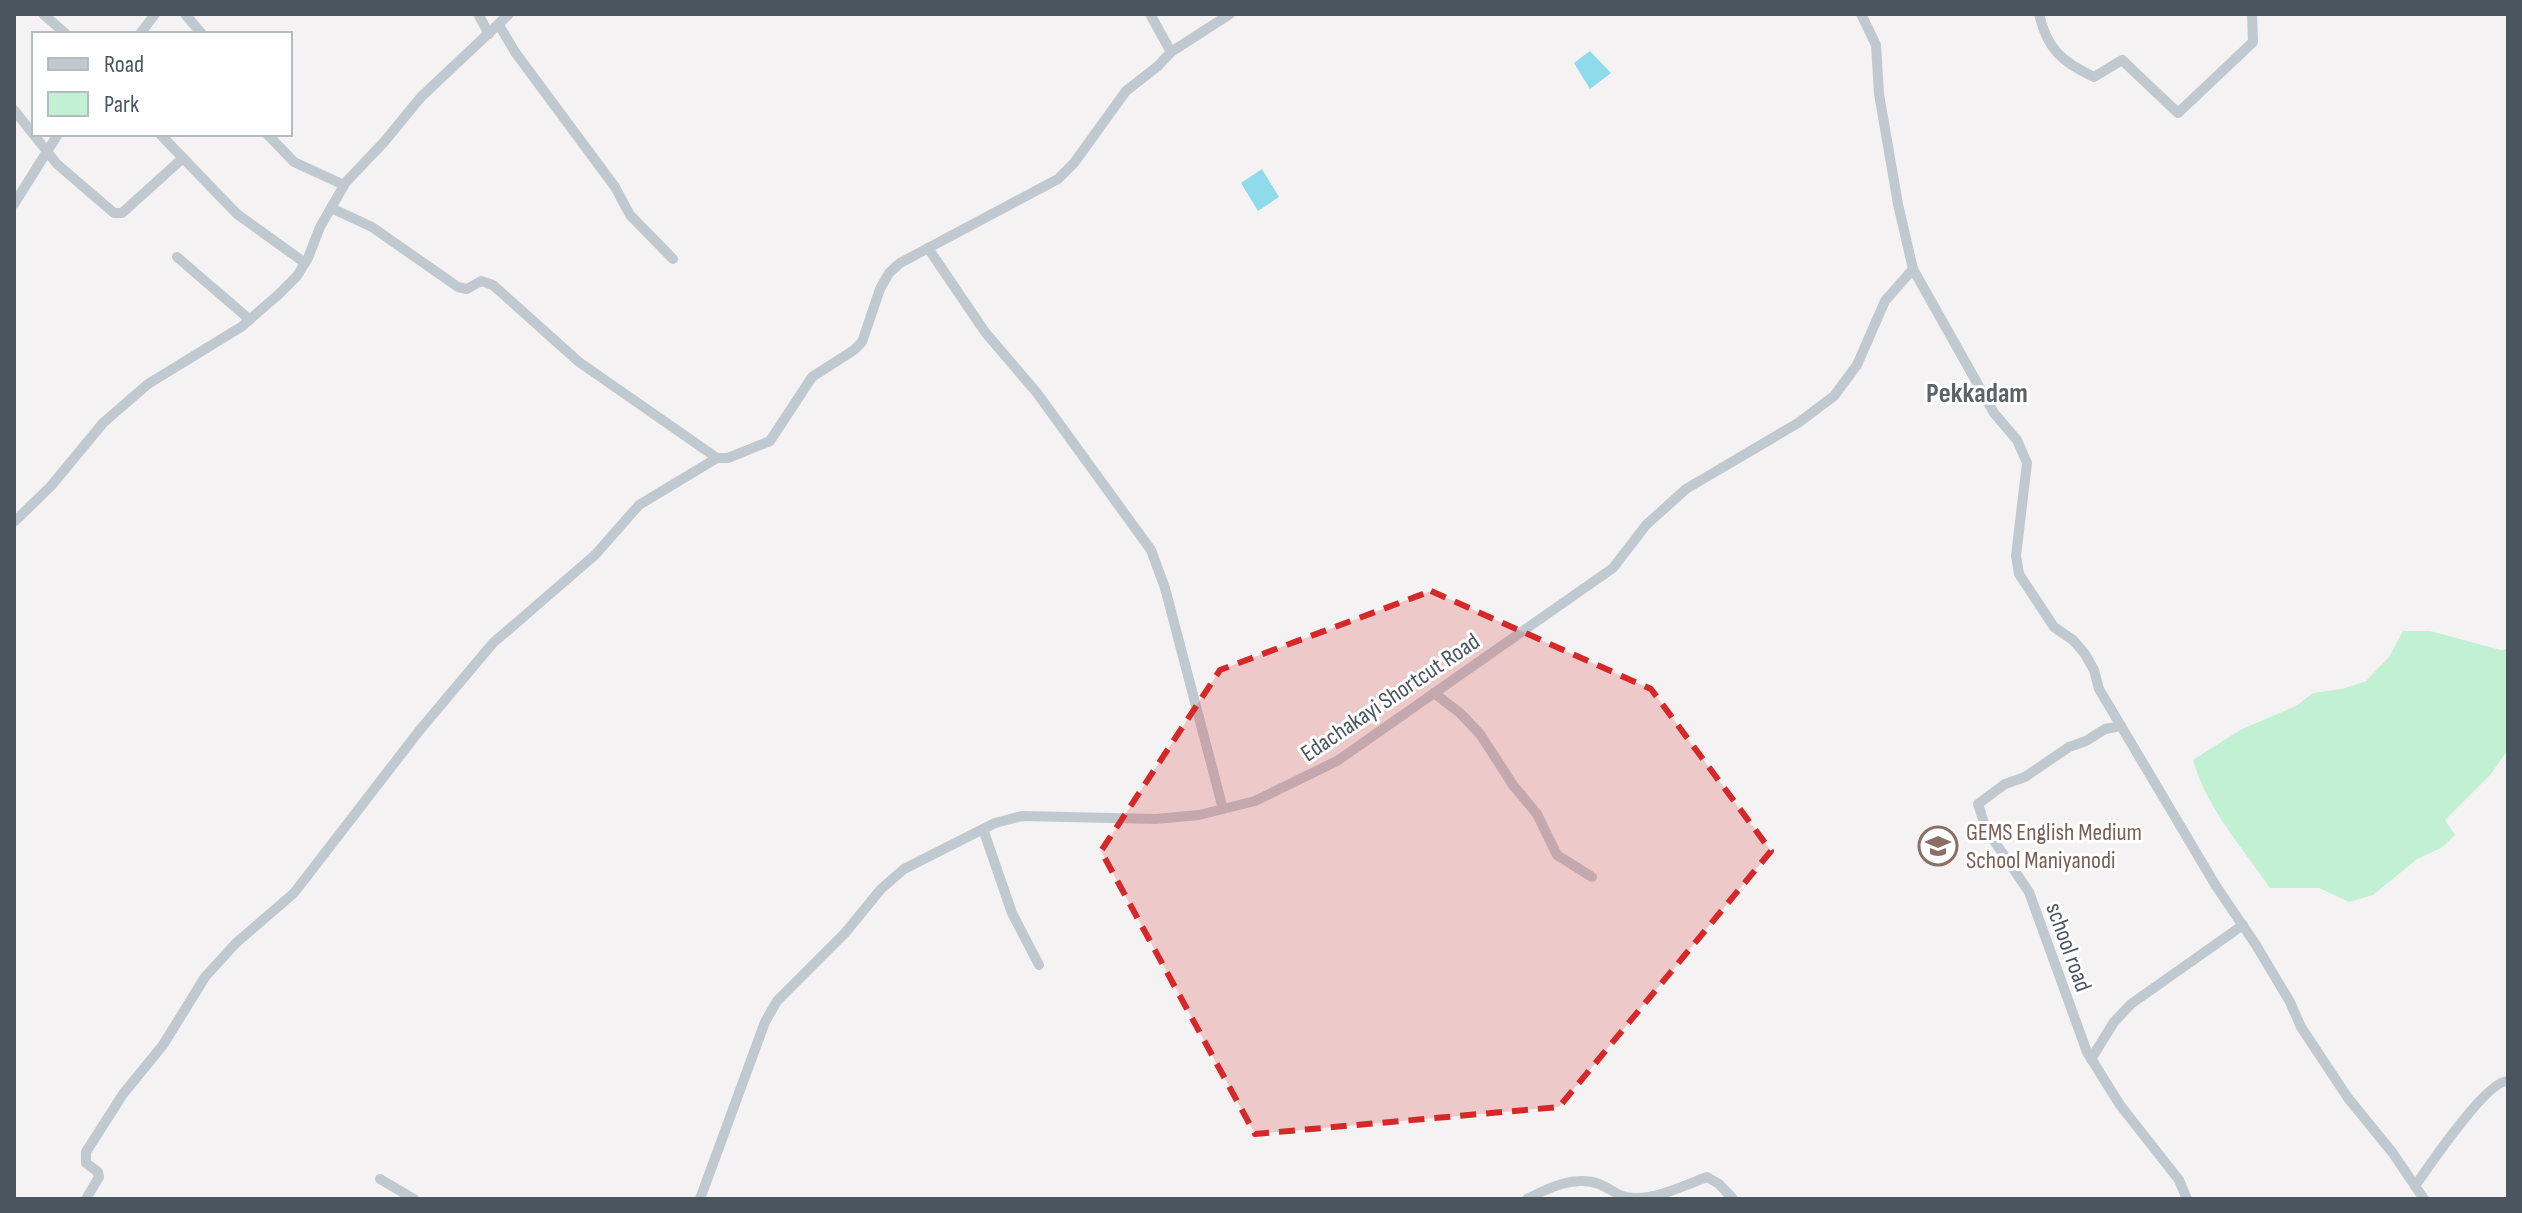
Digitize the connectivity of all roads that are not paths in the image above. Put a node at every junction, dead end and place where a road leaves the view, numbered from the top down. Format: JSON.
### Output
{"nodes":[{"id":1,"x":43,"y":14,"type":"edge"},
{"id":2,"x":155,"y":14,"type":"edge"},
{"id":3,"x":185,"y":14,"type":"edge"},
{"id":4,"x":478,"y":14,"type":"edge"},
{"id":5,"x":509,"y":14,"type":"edge"},
{"id":6,"x":1150,"y":14,"type":"edge"},
{"id":7,"x":1230,"y":14,"type":"edge"},
{"id":8,"x":1861,"y":14,"type":"edge"},
{"id":9,"x":2039,"y":14,"type":"edge"},
{"id":10,"x":2252,"y":14,"type":"edge"},
{"id":11,"x":499,"y":25,"type":"junction"},
{"id":12,"x":64,"y":32,"type":"edge"},
{"id":13,"x":142,"y":32,"type":"edge"},
{"id":14,"x":200,"y":32,"type":"edge"},
{"id":15,"x":489,"y":34,"type":"junction"},
{"id":16,"x":1171,"y":52,"type":"junction"},
{"id":17,"x":14,"y":110,"type":"edge"},
{"id":18,"x":32,"y":132,"type":"edge"},
{"id":19,"x":35,"y":136,"type":"edge"},
{"id":20,"x":56,"y":136,"type":"edge"},
{"id":21,"x":162,"y":136,"type":"edge"},
{"id":22,"x":269,"y":136,"type":"edge"},
{"id":23,"x":46,"y":150,"type":"junction"},
{"id":24,"x":183,"y":158,"type":"junction"},
{"id":25,"x":344,"y":185,"type":"junction"},
{"id":26,"x":14,"y":204,"type":"edge"},
{"id":27,"x":331,"y":208,"type":"junction"},
{"id":28,"x":928,"y":248,"type":"junction"},
{"id":29,"x":177,"y":257,"type":"dead end"},
{"id":30,"x":673,"y":259,"type":"dead end"},
{"id":31,"x":305,"y":263,"type":"junction"},
{"id":32,"x":1913,"y":269,"type":"junction"},
{"id":33,"x":249,"y":319,"type":"junction"},
{"id":34,"x":717,"y":458,"type":"junction"},
{"id":35,"x":14,"y":522,"type":"edge"},
{"id":36,"x":1434,"y":693,"type":"junction"},
{"id":37,"x":2121,"y":726,"type":"junction"},
{"id":38,"x":1223,"y":809,"type":"junction"},
{"id":39,"x":983,"y":829,"type":"junction"},
{"id":40,"x":1592,"y":877,"type":"dead end"},
{"id":41,"x":2243,"y":925,"type":"junction"},
{"id":42,"x":1039,"y":965,"type":"dead end"},
{"id":43,"x":2091,"y":1059,"type":"junction"},
{"id":44,"x":2508,"y":1081,"type":"edge"},
{"id":45,"x":380,"y":1179,"type":"dead end"},
{"id":46,"x":2415,"y":1186,"type":"junction"},
{"id":47,"x":86,"y":1199,"type":"edge"},
{"id":48,"x":414,"y":1199,"type":"edge"},
{"id":49,"x":700,"y":1199,"type":"edge"},
{"id":50,"x":1527,"y":1199,"type":"edge"},
{"id":51,"x":1733,"y":1199,"type":"edge"},
{"id":52,"x":2187,"y":1199,"type":"edge"},
{"id":53,"x":2424,"y":1199,"type":"edge"}],
"edges":[{"from":1,"to":12,"type":"street"},
{"from":2,"to":13,"type":"street"},
{"from":3,"to":14,"type":"street"},
{"from":4,"to":15,"type":"street"},
{"from":5,"to":11,"type":"street"},
{"from":6,"to":16,"type":"street"},
{"from":7,"to":16,"type":"street"},
{"from":8,"to":32,"type":"street"},
{"from":9,"to":10,"type":"street"},
{"from":11,"to":15,"type":"street"},
{"from":11,"to":30,"type":"street"},
{"from":15,"to":25,"type":"street"},
{"from":16,"to":28,"type":"street"},
{"from":17,"to":18,"type":"street"},
{"from":19,"to":23,"type":"street"},
{"from":20,"to":23,"type":"street"},
{"from":21,"to":24,"type":"street"},
{"from":22,"to":25,"type":"street"},
{"from":23,"to":24,"type":"street"},
{"from":23,"to":26,"type":"street"},
{"from":24,"to":31,"type":"street"},
{"from":25,"to":27,"type":"street"},
{"from":27,"to":31,"type":"street"},
{"from":27,"to":34,"type":"street"},
{"from":28,"to":34,"type":"street"},
{"from":28,"to":38,"type":"street"},
{"from":29,"to":33,"type":"street"},
{"from":31,"to":33,"type":"street"},
{"from":32,"to":36,"type":"street","name":"Edachakayi Shortcut Road"},
{"from":32,"to":37,"type":"street"},
{"from":33,"to":35,"type":"street"},
{"from":34,"to":47,"type":"street"},
{"from":36,"to":38,"type":"street","name":"Edachakayi Shortcut Road"},
{"from":36,"to":40,"type":"street"},
{"from":37,"to":41,"type":"street"},
{"from":37,"to":43,"type":"street","name":"school road"},
{"from":38,"to":39,"type":"street","name":"Edachakayi Shortcut Road"},
{"from":39,"to":42,"type":"street"},
{"from":39,"to":49,"type":"street","name":"Edachakayi Shortcut Road"},
{"from":41,"to":43,"type":"street"},
{"from":41,"to":46,"type":"street"},
{"from":43,"to":52,"type":"street","name":"school road"},
{"from":44,"to":46,"type":"street"},
{"from":45,"to":48,"type":"street"},
{"from":46,"to":53,"type":"street"},
{"from":50,"to":51,"type":"street"}]}
